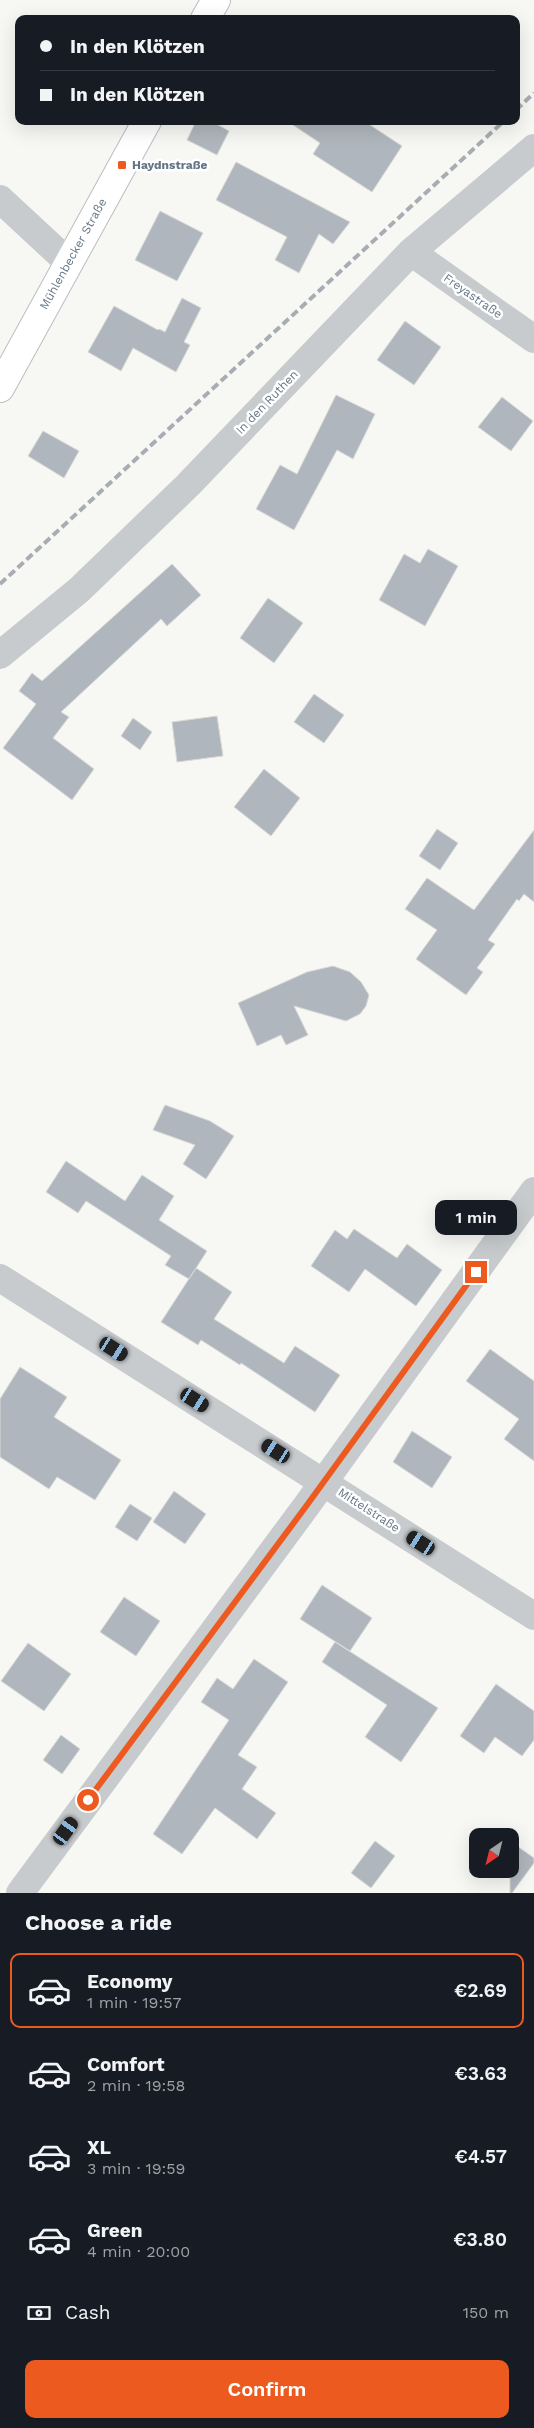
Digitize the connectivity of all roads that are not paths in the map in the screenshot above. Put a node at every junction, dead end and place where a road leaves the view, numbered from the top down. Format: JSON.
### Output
{"nodes":[{"id":1,"x":216,"y":0,"type":"edge"},
{"id":2,"x":208,"y":15,"type":"edge"},
{"id":3,"x":145,"y":125,"type":"edge"},
{"id":4,"x":534,"y":148,"type":"edge"},
{"id":5,"x":0,"y":199,"type":"edge"},
{"id":6,"x":411,"y":252,"type":"junction"},
{"id":7,"x":68,"y":262,"type":"junction"},
{"id":8,"x":534,"y":339,"type":"edge"},
{"id":9,"x":0,"y":388,"type":"edge"},
{"id":10,"x":0,"y":655,"type":"edge"},
{"id":11,"x":534,"y":1191,"type":"edge"},
{"id":12,"x":0,"y":1278,"type":"edge"},
{"id":13,"x":324,"y":1481,"type":"junction"},
{"id":14,"x":534,"y":1616,"type":"edge"},
{"id":15,"x":20,"y":1893,"type":"edge"}],
"edges":[{"from":1,"to":2,"type":"main road"},
{"from":3,"to":7,"type":"main road","name":"Mühlenbecker Straße"},
{"from":4,"to":6,"type":"street","name":"In den Ruthen"},
{"from":5,"to":7,"type":"street"},
{"from":6,"to":8,"type":"street","name":"Freyastraße"},
{"from":6,"to":10,"type":"street","name":"In den Ruthen"},
{"from":7,"to":9,"type":"main road","name":"Mühlenbecker Straße"},
{"from":11,"to":13,"type":"street"},
{"from":12,"to":13,"type":"street","name":"Mittelstraße"},
{"from":13,"to":14,"type":"street","name":"Mittelstraße"},
{"from":13,"to":15,"type":"street"}]}
